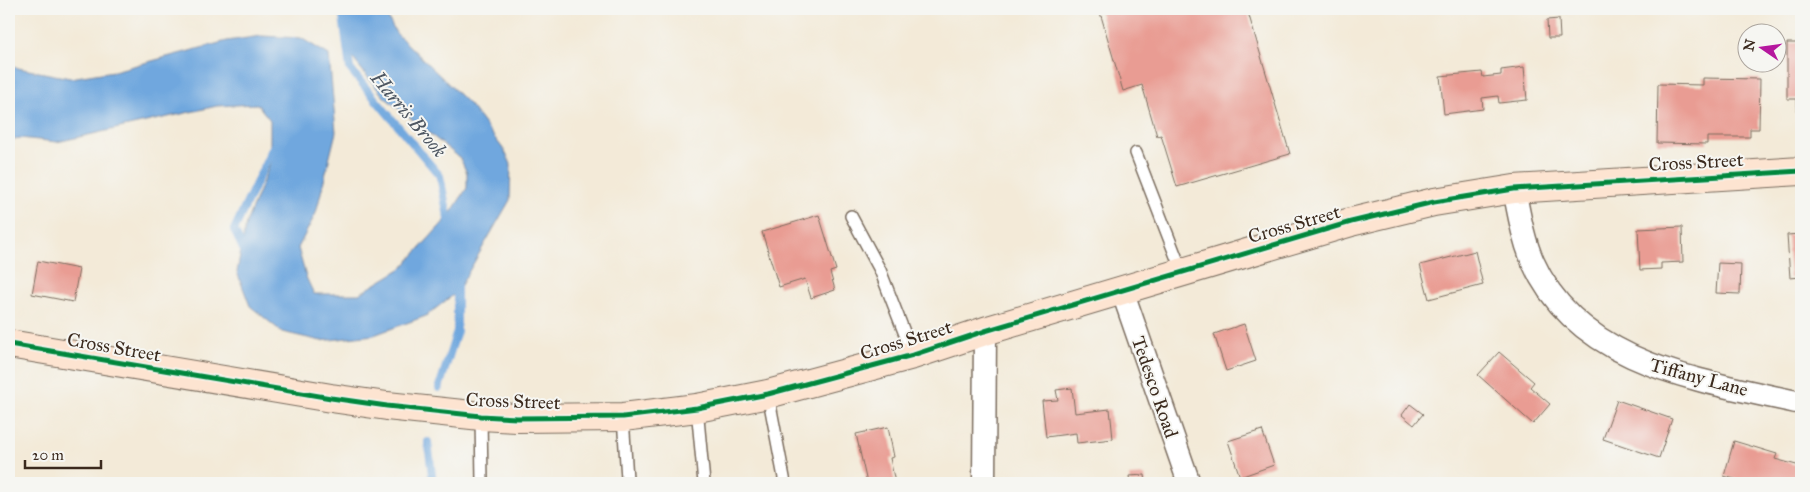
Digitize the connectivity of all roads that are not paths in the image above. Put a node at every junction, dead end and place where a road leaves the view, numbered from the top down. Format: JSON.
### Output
{"nodes":[{"id":1,"x":1136,"y":153,"type":"dead end"},
{"id":2,"x":1801,"y":171,"type":"edge"},
{"id":3,"x":1514,"y":189,"type":"junction"},
{"id":4,"x":851,"y":216,"type":"dead end"},
{"id":5,"x":1182,"y":272,"type":"junction"},
{"id":6,"x":1122,"y":290,"type":"junction"},
{"id":7,"x":985,"y":331,"type":"junction"},
{"id":8,"x":9,"y":344,"type":"edge"},
{"id":9,"x":913,"y":355,"type":"junction"},
{"id":10,"x":768,"y":394,"type":"junction"},
{"id":11,"x":1801,"y":403,"type":"edge"},
{"id":12,"x":697,"y":408,"type":"junction"},
{"id":13,"x":481,"y":416,"type":"junction"},
{"id":14,"x":623,"y":417,"type":"junction"},
{"id":15,"x":626,"y":482,"type":"edge"},
{"id":16,"x":482,"y":483,"type":"edge"},
{"id":17,"x":704,"y":483,"type":"edge"},
{"id":18,"x":785,"y":483,"type":"edge"},
{"id":19,"x":984,"y":483,"type":"edge"},
{"id":20,"x":1189,"y":483,"type":"edge"}],
"edges":[{"from":1,"to":5,"type":"lane"},
{"from":2,"to":3,"type":"street","name":"Cross Street"},
{"from":3,"to":5,"type":"street","name":"Cross Street"},
{"from":3,"to":11,"type":"street","name":"Tiffany Lane"},
{"from":4,"to":9,"type":"lane"},
{"from":5,"to":6,"type":"street","name":"Cross Street"},
{"from":6,"to":7,"type":"street","name":"Cross Street"},
{"from":6,"to":20,"type":"street","name":"Tedesco Road"},
{"from":7,"to":9,"type":"street","name":"Cross Street"},
{"from":7,"to":19,"type":"street"},
{"from":8,"to":13,"type":"street","name":"Cross Street"},
{"from":9,"to":10,"type":"street","name":"Cross Street"},
{"from":10,"to":12,"type":"street","name":"Cross Street"},
{"from":10,"to":18,"type":"lane"},
{"from":12,"to":14,"type":"street","name":"Cross Street"},
{"from":12,"to":17,"type":"lane"},
{"from":13,"to":14,"type":"street","name":"Cross Street"},
{"from":13,"to":16,"type":"lane"},
{"from":14,"to":15,"type":"lane"}]}
